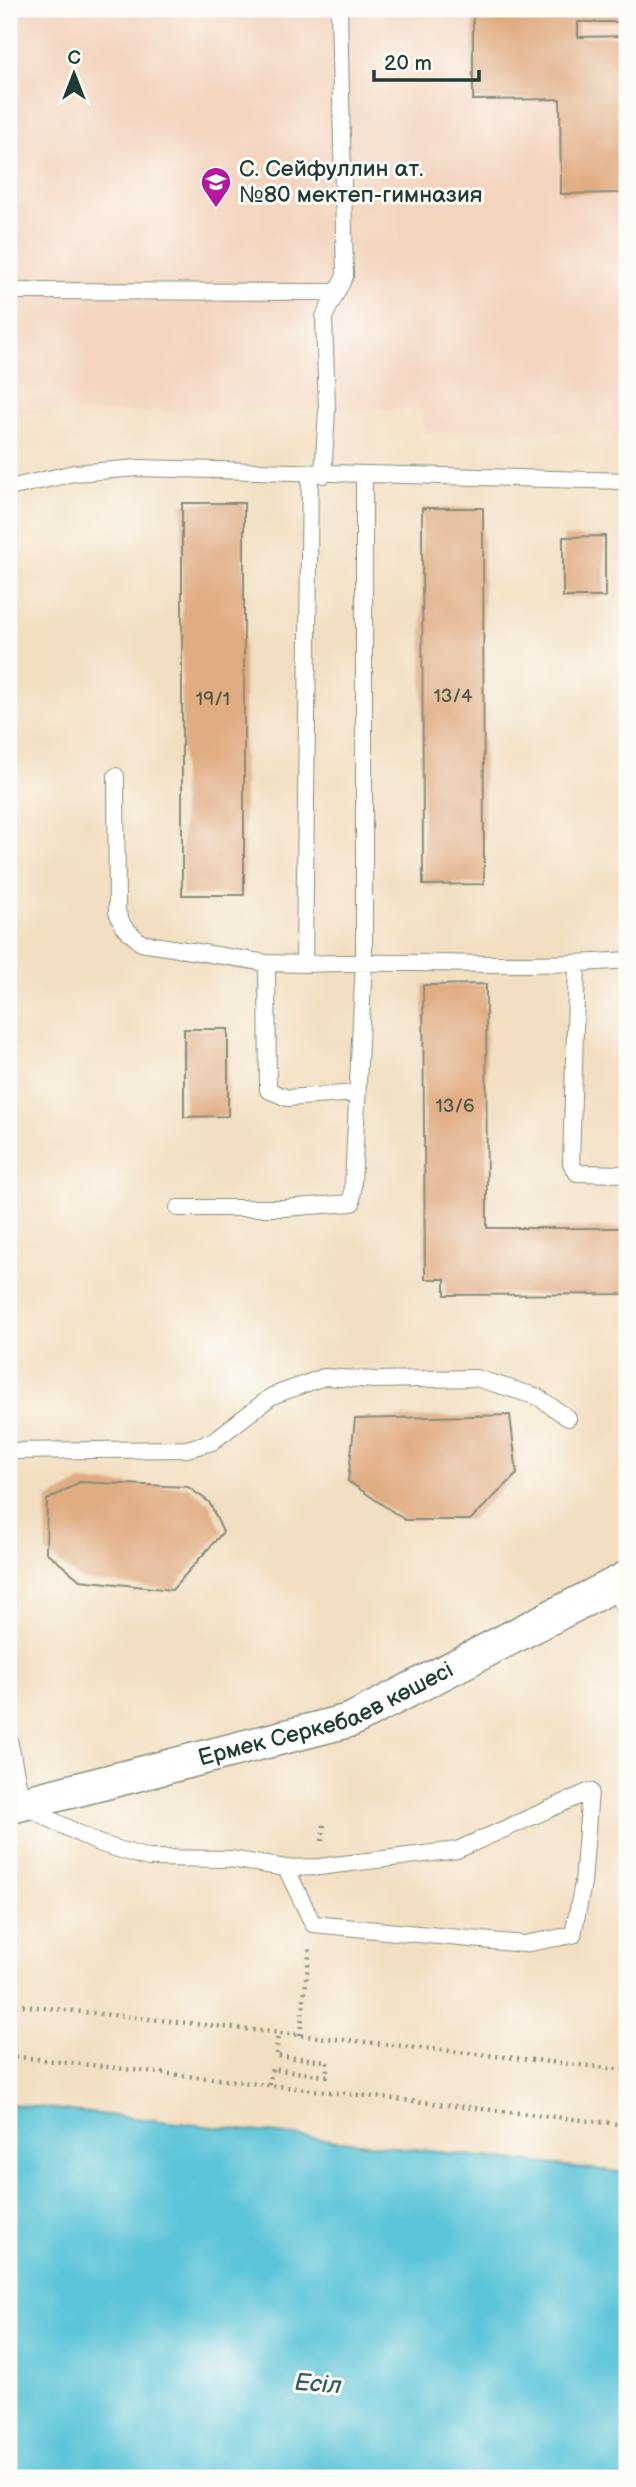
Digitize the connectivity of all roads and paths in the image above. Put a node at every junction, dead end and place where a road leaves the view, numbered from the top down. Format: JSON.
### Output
{"nodes":[{"id":1,"x":339,"y":9,"type":"edge"},
{"id":2,"x":9,"y":291,"type":"edge"},
{"id":3,"x":337,"y":292,"type":"junction"},
{"id":4,"x":317,"y":474,"type":"junction"},
{"id":5,"x":364,"y":475,"type":"junction"},
{"id":6,"x":627,"y":481,"type":"edge"},
{"id":7,"x":9,"y":488,"type":"edge"},
{"id":8,"x":116,"y":776,"type":"dead end"},
{"id":9,"x":627,"y":960,"type":"edge"},
{"id":10,"x":364,"y":961,"type":"junction"},
{"id":11,"x":267,"y":963,"type":"junction"},
{"id":12,"x":304,"y":964,"type":"junction"},
{"id":13,"x":577,"y":964,"type":"junction"},
{"id":14,"x":358,"y":1093,"type":"junction"},
{"id":15,"x":627,"y":1174,"type":"edge"},
{"id":16,"x":178,"y":1208,"type":"dead end"},
{"id":17,"x":568,"y":1418,"type":"dead end"},
{"id":18,"x":9,"y":1451,"type":"edge"},
{"id":19,"x":621,"y":1582,"type":"edge"},
{"id":20,"x":627,"y":1617,"type":"edge"},
{"id":21,"x":9,"y":1739,"type":"edge"},
{"id":22,"x":16,"y":1806,"type":"edge"},
{"id":23,"x":286,"y":1868,"type":"junction"},
{"id":24,"x":9,"y":2004,"type":"edge"},
{"id":25,"x":278,"y":2033,"type":"junction"},
{"id":26,"x":9,"y":2056,"type":"edge"},
{"id":27,"x":627,"y":2070,"type":"edge"},
{"id":28,"x":269,"y":2085,"type":"junction"},
{"id":29,"x":627,"y":2125,"type":"edge"}],
"edges":[{"from":1,"to":3,"type":"lane"},
{"from":2,"to":3,"type":"lane"},
{"from":3,"to":4,"type":"lane"},
{"from":4,"to":5,"type":"lane"},
{"from":4,"to":7,"type":"lane"},
{"from":4,"to":12,"type":"lane"},
{"from":5,"to":6,"type":"lane"},
{"from":5,"to":10,"type":"lane"},
{"from":8,"to":11,"type":"lane"},
{"from":9,"to":13,"type":"lane"},
{"from":10,"to":12,"type":"lane"},
{"from":10,"to":13,"type":"lane"},
{"from":10,"to":14,"type":"lane"},
{"from":11,"to":12,"type":"lane"},
{"from":11,"to":14,"type":"lane"},
{"from":13,"to":15,"type":"lane"},
{"from":14,"to":16,"type":"lane"},
{"from":17,"to":18,"type":"lane"},
{"from":19,"to":20,"type":"lane"},
{"from":19,"to":22,"type":"street","name":"Ермек Серкебаев көшесі"},
{"from":21,"to":22,"type":"lane"},
{"from":22,"to":23,"type":"lane"},
{"from":23,"to":23,"type":"lane"},
{"from":24,"to":25,"type":"path"},
{"from":25,"to":27,"type":"path"},
{"from":25,"to":28,"type":"path"},
{"from":26,"to":28,"type":"path"},
{"from":28,"to":29,"type":"path"}]}
